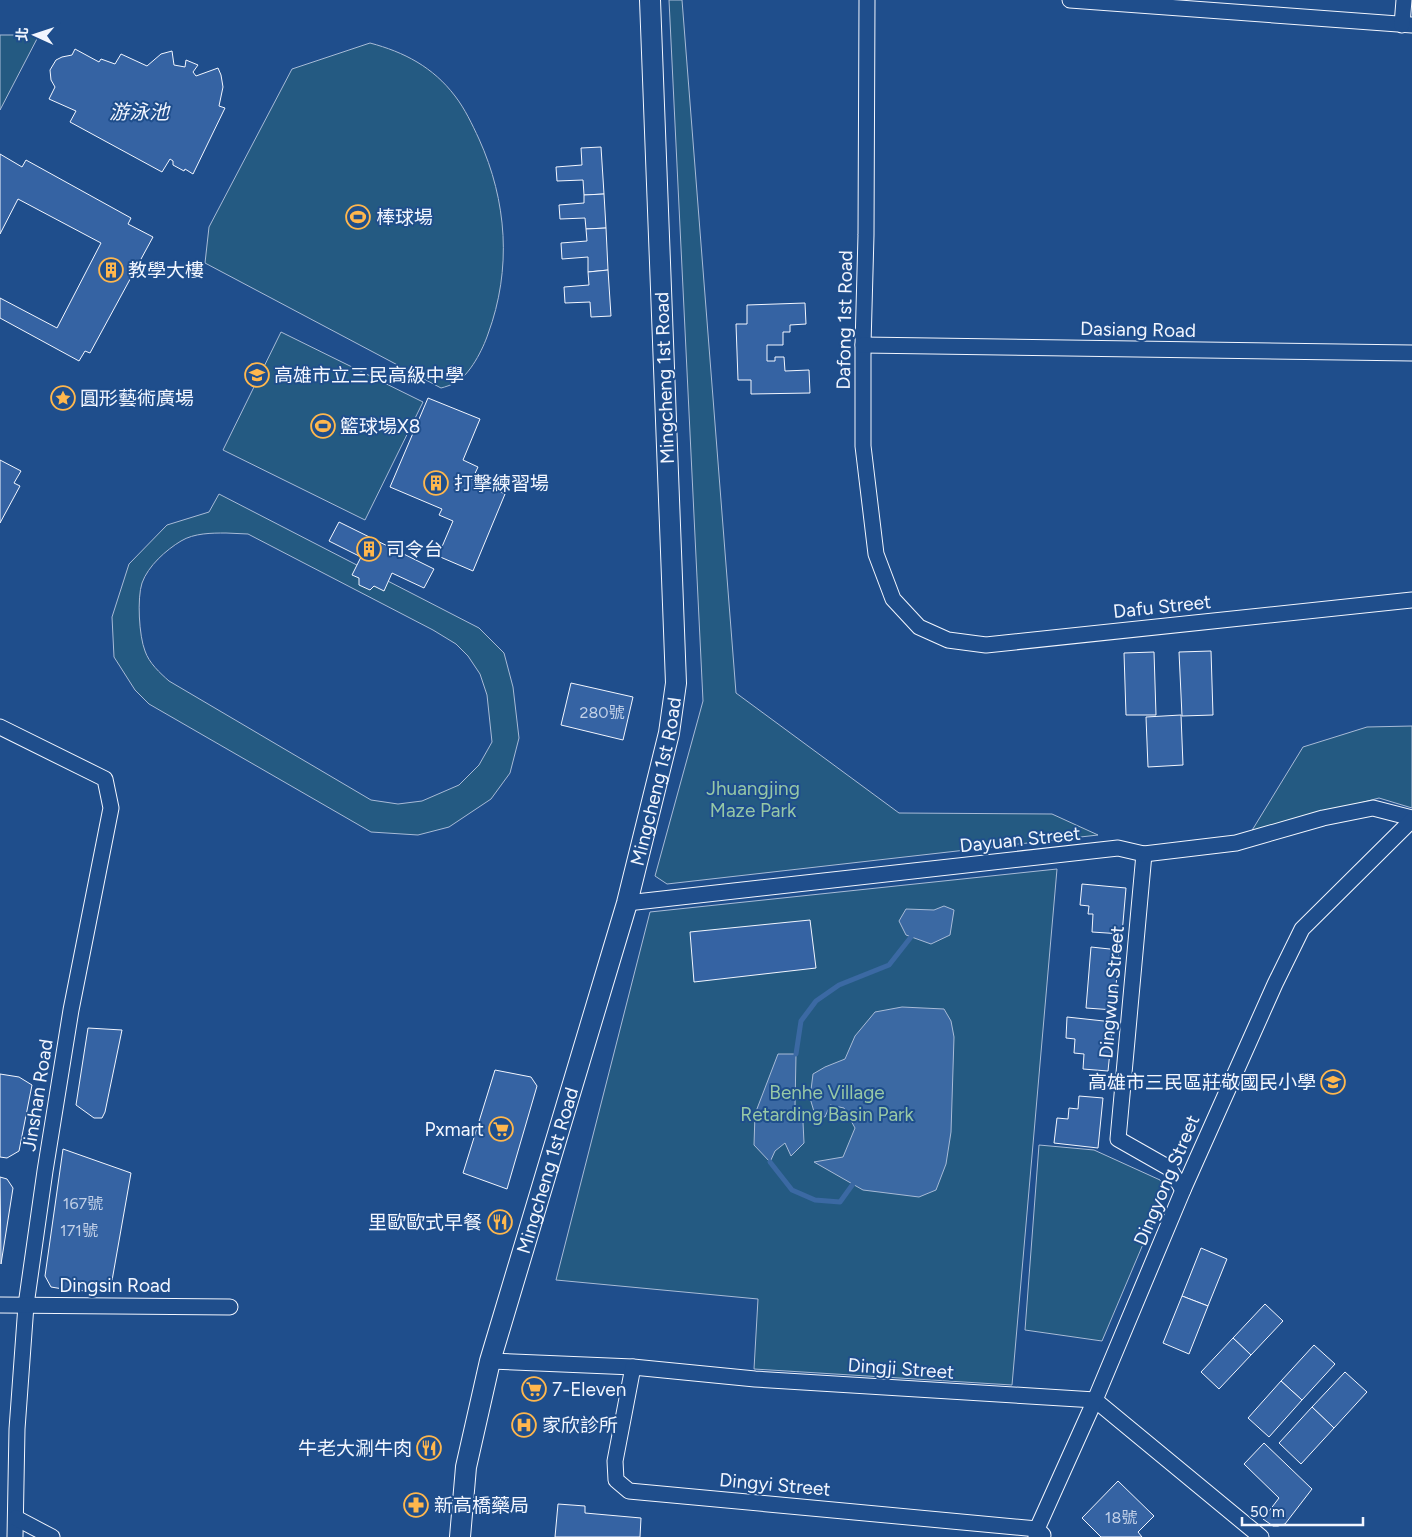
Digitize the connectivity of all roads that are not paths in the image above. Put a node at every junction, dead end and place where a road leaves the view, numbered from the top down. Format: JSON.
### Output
{"nodes":[{"id":1,"x":650,"y":0,"type":"edge"},
{"id":2,"x":867,"y":0,"type":"edge"},
{"id":3,"x":1070,"y":0,"type":"edge"},
{"id":4,"x":1404,"y":0,"type":"edge"},
{"id":5,"x":1407,"y":25,"type":"edge"},
{"id":6,"x":862,"y":345,"type":"junction"},
{"id":7,"x":1412,"y":353,"type":"edge"},
{"id":8,"x":1412,"y":600,"type":"edge"},
{"id":9,"x":919,"y":627,"type":"joint"},
{"id":10,"x":0,"y":727,"type":"edge"},
{"id":11,"x":1412,"y":819,"type":"edge"},
{"id":12,"x":1144,"y":854,"type":"junction"},
{"id":13,"x":627,"y":903,"type":"junction"},
{"id":14,"x":1182,"y":1190,"type":"junction"},
{"id":15,"x":0,"y":1305,"type":"edge"},
{"id":16,"x":26,"y":1305,"type":"junction"},
{"id":17,"x":230,"y":1306,"type":"dead end"},
{"id":18,"x":490,"y":1361,"type":"junction"},
{"id":19,"x":633,"y":1367,"type":"junction"},
{"id":20,"x":1095,"y":1400,"type":"junction"},
{"id":21,"x":16,"y":1518,"type":"junction"},
{"id":22,"x":1040,"y":1534,"type":"edge"},
{"id":23,"x":15,"y":1537,"type":"edge"},
{"id":24,"x":52,"y":1537,"type":"edge"},
{"id":25,"x":460,"y":1537,"type":"edge"},
{"id":26,"x":1261,"y":1537,"type":"edge"}],
"edges":[{"from":1,"to":13,"type":"street","name":"Mingcheng 1st Road"},
{"from":2,"to":6,"type":"street","name":"Dafong 1st Road"},
{"from":3,"to":5,"type":"street"},
{"from":4,"to":5,"type":"street"},
{"from":6,"to":7,"type":"street","name":"Dasiang Road"},
{"from":6,"to":9,"type":"street","name":"Dafong 1st Road"},
{"from":8,"to":9,"type":"street","name":"Dafu Street"},
{"from":10,"to":16,"type":"street","name":"Jinshan Road"},
{"from":11,"to":12,"type":"street","name":"Dayuan Street"},
{"from":11,"to":14,"type":"street","name":"Dingyong Street"},
{"from":12,"to":13,"type":"street","name":"Dayuan Street"},
{"from":12,"to":14,"type":"street","name":"Dingwun Street"},
{"from":13,"to":18,"type":"street","name":"Mingcheng 1st Road"},
{"from":14,"to":20,"type":"street","name":"Dingyong Street"},
{"from":15,"to":16,"type":"street","name":"Dingsin Road"},
{"from":16,"to":17,"type":"street","name":"Dingsin Road"},
{"from":16,"to":21,"type":"street","name":"Jinshan Road"},
{"from":18,"to":19,"type":"street","name":"Dingji Street"},
{"from":18,"to":25,"type":"street","name":"Mingcheng 1st Road"},
{"from":19,"to":20,"type":"street","name":"Dingji Street"},
{"from":19,"to":22,"type":"street","name":"Dingyi Street"},
{"from":20,"to":22,"type":"street","name":"Dingyong Street"},
{"from":20,"to":26,"type":"street"},
{"from":21,"to":23,"type":"street","name":"Jinshan Road"},
{"from":21,"to":24,"type":"street"}]}
